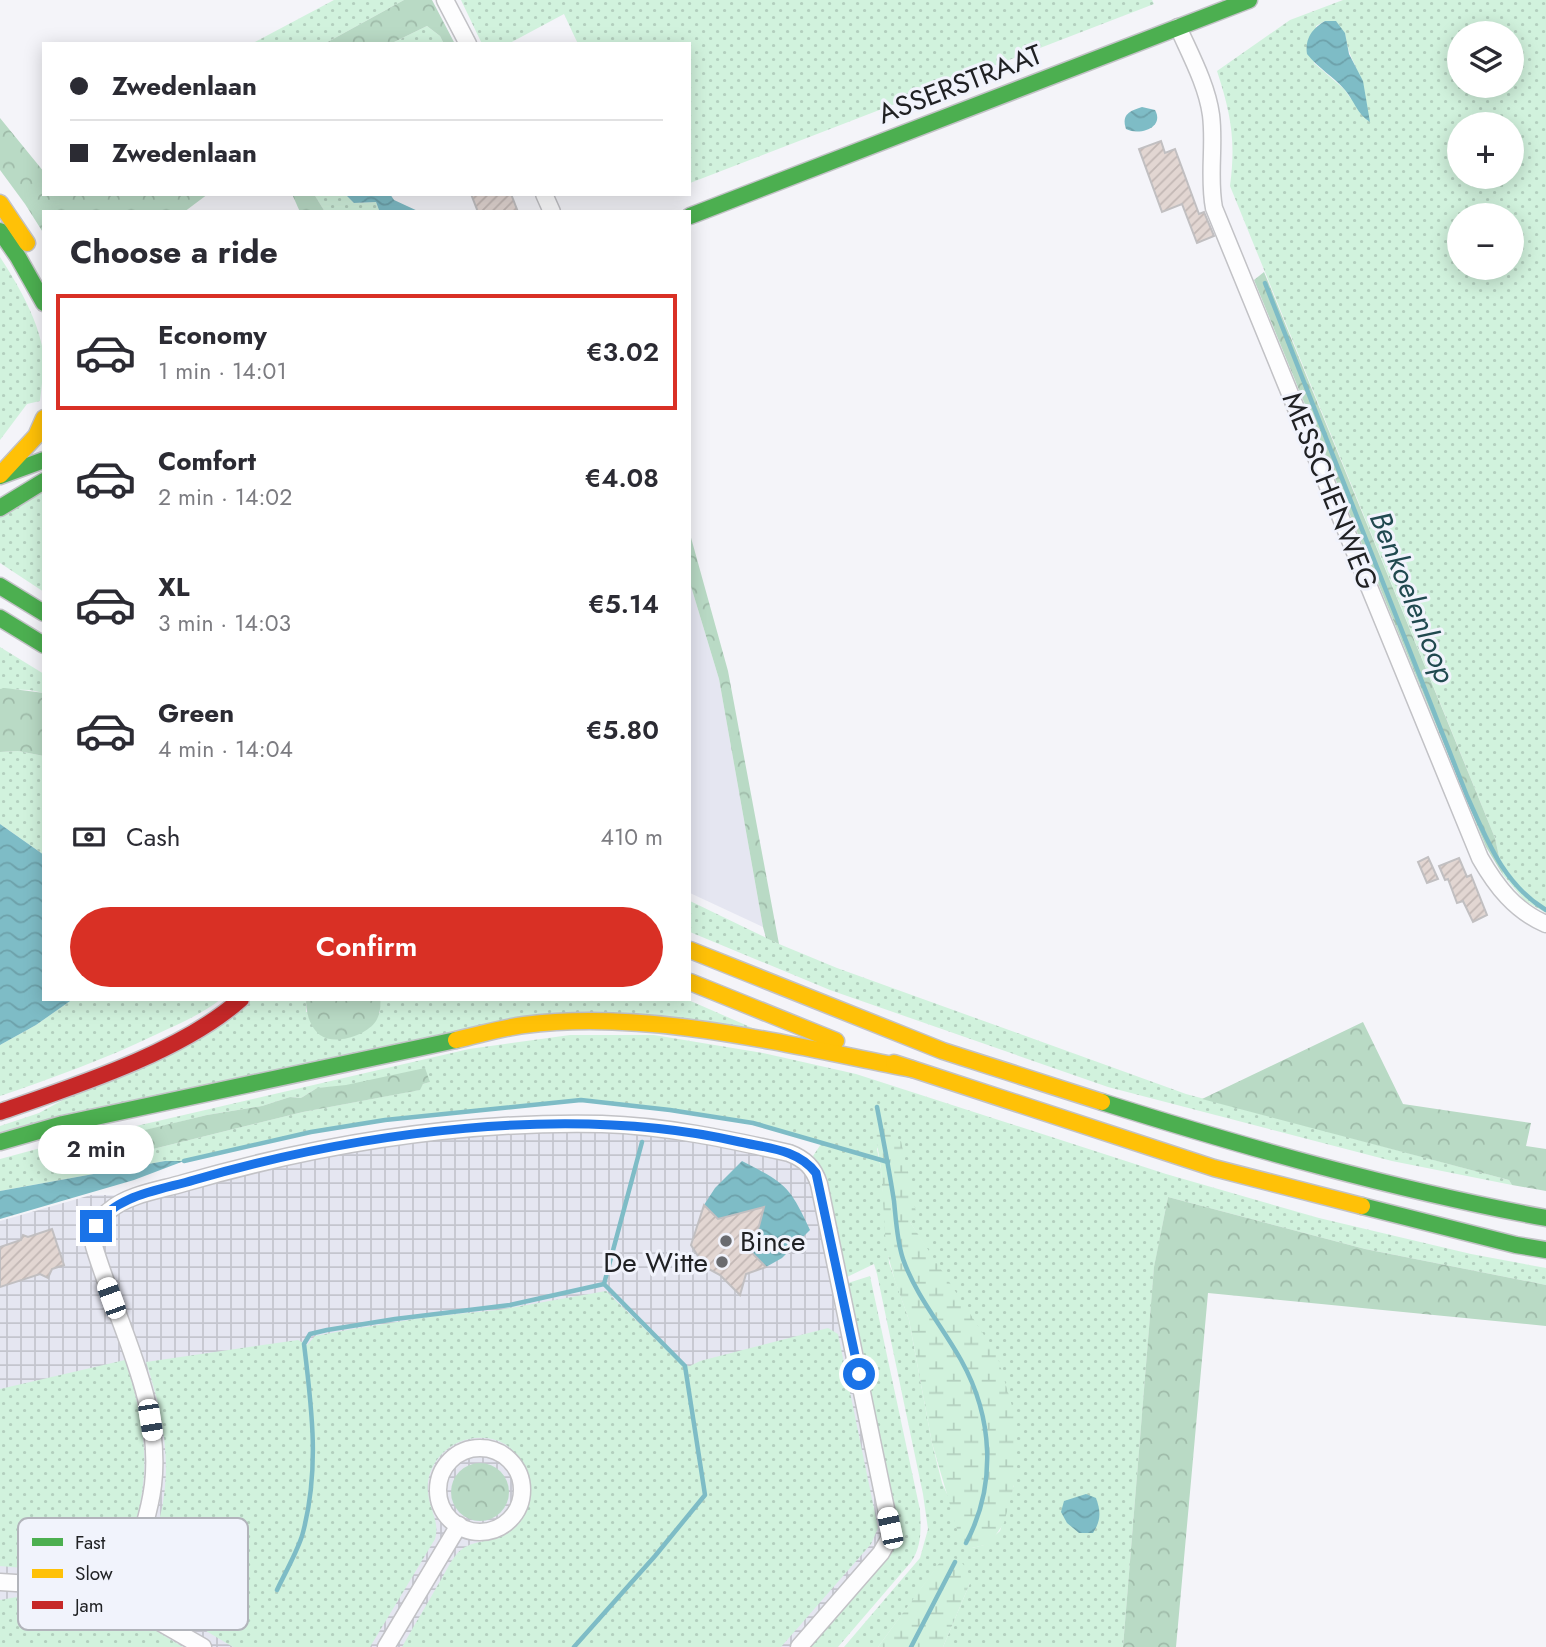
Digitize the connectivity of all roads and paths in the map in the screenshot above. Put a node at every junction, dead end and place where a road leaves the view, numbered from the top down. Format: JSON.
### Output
{"nodes":[{"id":1,"x":445,"y":0,"type":"edge"},
{"id":2,"x":1249,"y":0,"type":"edge"},
{"id":3,"x":1178,"y":27,"type":"junction"},
{"id":4,"x":467,"y":42,"type":"edge"},
{"id":5,"x":0,"y":203,"type":"edge"},
{"id":6,"x":691,"y":216,"type":"edge"},
{"id":7,"x":0,"y":231,"type":"edge"},
{"id":8,"x":35,"y":254,"type":"dead end"},
{"id":9,"x":42,"y":300,"type":"edge"},
{"id":10,"x":42,"y":422,"type":"edge"},
{"id":11,"x":42,"y":461,"type":"edge"},
{"id":12,"x":0,"y":476,"type":"edge"},
{"id":13,"x":42,"y":482,"type":"edge"},
{"id":14,"x":0,"y":508,"type":"edge"},
{"id":15,"x":0,"y":586,"type":"edge"},
{"id":16,"x":42,"y":612,"type":"edge"},
{"id":17,"x":0,"y":618,"type":"edge"},
{"id":18,"x":42,"y":644,"type":"edge"},
{"id":19,"x":1546,"y":924,"type":"edge"},
{"id":20,"x":691,"y":950,"type":"edge"},
{"id":21,"x":691,"y":982,"type":"edge"},
{"id":22,"x":239,"y":1001,"type":"edge"},
{"id":23,"x":912,"y":1069,"type":"junction"},
{"id":24,"x":0,"y":1112,"type":"edge"},
{"id":25,"x":0,"y":1142,"type":"edge"},
{"id":26,"x":1546,"y":1218,"type":"edge"},
{"id":27,"x":1546,"y":1250,"type":"edge"},
{"id":28,"x":146,"y":1518,"type":"edge"},
{"id":29,"x":458,"y":1525,"type":"junction"},
{"id":30,"x":0,"y":1582,"type":"edge"},
{"id":31,"x":18,"y":1583,"type":"edge"},
{"id":32,"x":173,"y":1630,"type":"edge"},
{"id":33,"x":203,"y":1647,"type":"edge"},
{"id":34,"x":386,"y":1647,"type":"edge"},
{"id":35,"x":799,"y":1647,"type":"edge"}],
"edges":[{"from":1,"to":4,"type":"street"},
{"from":2,"to":3,"type":"main road","name":"ASSERSTRAAT"},
{"from":3,"to":6,"type":"main road","name":"ASSERSTRAAT"},
{"from":3,"to":19,"type":"street","name":"MESSCHENWEG"},
{"from":5,"to":8,"type":"main road"},
{"from":7,"to":9,"type":"main road"},
{"from":10,"to":12,"type":"main road"},
{"from":11,"to":12,"type":"main road"},
{"from":13,"to":14,"type":"main road"},
{"from":15,"to":16,"type":"main road"},
{"from":17,"to":18,"type":"main road"},
{"from":20,"to":26,"type":"main road"},
{"from":21,"to":23,"type":"main road"},
{"from":22,"to":24,"type":"main road"},
{"from":23,"to":25,"type":"main road"},
{"from":23,"to":27,"type":"main road"},
{"from":28,"to":35,"type":"street"},
{"from":29,"to":29,"type":"street"},
{"from":29,"to":34,"type":"street"},
{"from":30,"to":31,"type":"street"},
{"from":32,"to":33,"type":"street"}]}
